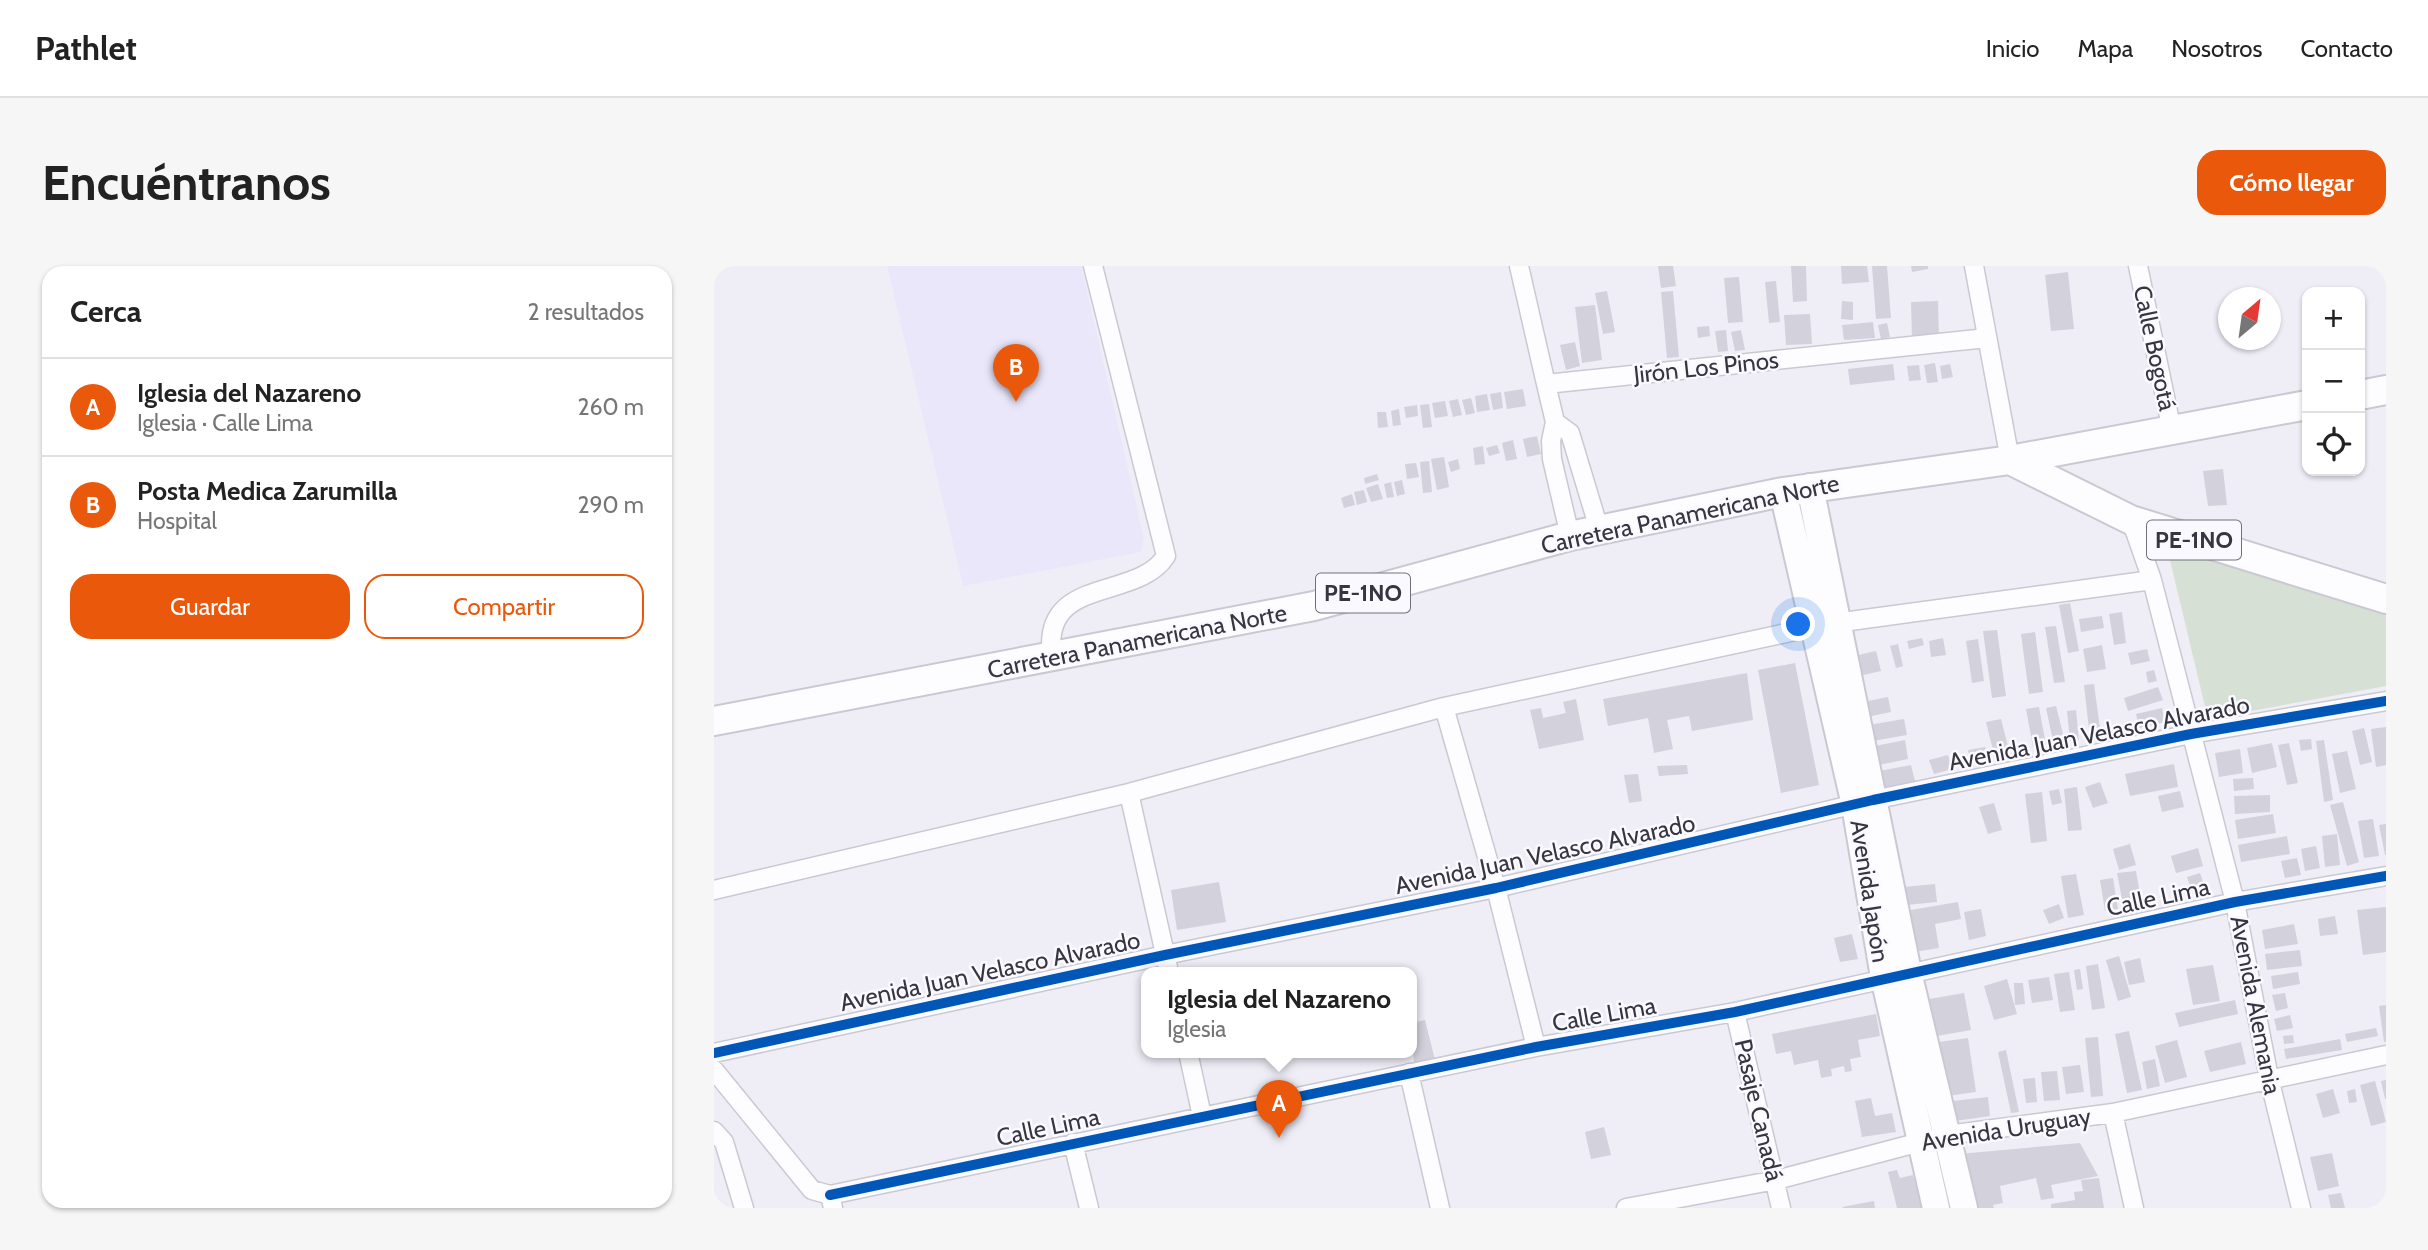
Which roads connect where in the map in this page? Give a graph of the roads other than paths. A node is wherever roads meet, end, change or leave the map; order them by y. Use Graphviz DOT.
graph roads {
  1 [pos="1093,266"];
  2 [pos="1519,266"];
  3 [pos="1974,266"];
  4 [pos="2138,266"];
  5 [pos="1987,338"];
  6 [pos="1546,384"];
  7 [pos="2386,390"];
  8 [pos="2365,394"];
  9 [pos="2302,406"];
  10 [pos="1555,422"];
  11 [pos="2172,431"];
  12 [pos="2010,460"];
  13 [pos="1797,490"];
  14 [pos="2131,520"];
  15 [pos="1599,529"];
  16 [pos="1570,536"];
  17 [pos="2152,580"];
  18 [pos="2386,599"];
  19 [pos="1826,625"];
  20 [pos="1052,658"];
  21 [pos="2386,701"];
  22 [pos="1444,707"];
  23 [pos="714,721"];
  24 [pos="2191,734"];
  25 [pos="1129,793"];
  26 [pos="1864,803"];
  27 [pos="2386,876"];
  28 [pos="1496,888"];
  29 [pos="714,890"];
  30 [pos="2235,902"];
  31 [pos="1167,963"];
  32 [pos="1147,967"];
  33 [pos="1141,968"];
  34 [pos="1896,974"];
  35 [pos="1735,1012"];
  36 [pos="1536,1047"];
  37 [pos="714,1053"];
  38 [pos="2386,1055"];
  39 [pos="1189,1058"];
  40 [pos="714,1070"];
  41 [pos="1409,1073"];
  42 [pos="2269,1078"];
  43 [pos="2113,1113"];
  44 [pos="1202,1115"];
  45 [pos="714,1131"];
  46 [pos="1947,1135"];
  47 [pos="1920,1141"];
  48 [pos="1073,1143"];
  49 [pos="1776,1180"];
  50 [pos="831,1202"];
  51 [pos="744,1208"];
  52 [pos="1089,1208"];
  53 [pos="1440,1208"];
  54 [pos="1626,1208"];
  55 [pos="1781,1208"];
  56 [pos="1936,1208"];
  57 [pos="1964,1208"];
  58 [pos="2134,1208"];
  59 [pos="2301,1208"];
  1 -- 20 [label="street"];
  2 -- 6 [label="street"];
  3 -- 5 [label="street"];
  4 -- 11 [label="street, Calle Bogotá"];
  5 -- 6 [label="street, Jirón Los Pinos"];
  5 -- 12 [label="street"];
  6 -- 10 [label="street"];
  7 -- 8 [label="main road"];
  9 -- 11 [label="main road, Carretera Panamericana Norte / PE-1NO"];
  10 -- 15 [label="street"];
  10 -- 16 [label="street"];
  11 -- 12 [label="main road, Carretera Panamericana Norte / PE-1NO"];
  12 -- 13 [label="main road, Carretera Panamericana Norte / PE-1NO"];
  12 -- 14 [label="main road, PE-1NO"];
  13 -- 15 [label="main road, Carretera Panamericana Norte / PE-1NO"];
  13 -- 19 [label="street"];
  14 -- 17 [label="street, Avenida Alemania"];
  14 -- 18 [label="main road, PE-1NO"];
  15 -- 16 [label="main road, Carretera Panamericana Norte / PE-1NO"];
  16 -- 20 [label="main road, Carretera Panamericana Norte / PE-1NO"];
  17 -- 19 [label="street"];
  17 -- 24 [label="street, Avenida Alemania"];
  19 -- 22 [label="street"];
  19 -- 26 [label="street"];
  20 -- 23 [label="main road, Carretera Panamericana Norte / PE-1NO"];
  21 -- 24 [label="street, Avenida Juan Velasco Alvarado"];
  22 -- 25 [label="street"];
  22 -- 28 [label="street"];
  24 -- 26 [label="street, Avenida Juan Velasco Alvarado"];
  24 -- 30 [label="street, Avenida Alemania"];
  25 -- 29 [label="street"];
  25 -- 31 [label="street"];
  26 -- 28 [label="street, Avenida Juan Velasco Alvarado"];
  26 -- 34 [label="street"];
  27 -- 30 [label="street, Calle Lima"];
  28 -- 31 [label="street, Avenida Juan Velasco Alvarado"];
  28 -- 36 [label="street"];
  30 -- 34 [label="street, Calle Lima"];
  30 -- 42 [label="street, Avenida Alemania"];
  31 -- 32 [label="street, Avenida Juan Velasco Alvarado"];
  33 -- 37 [label="street, Avenida Juan Velasco Alvarado"];
  34 -- 35 [label="street, Calle Lima"];
  34 -- 46 [label="street, Avenida Japón"];
  34 -- 47 [label="street, Avenida Japón"];
  35 -- 36 [label="street, Calle Lima"];
  35 -- 49 [label="street, Pasaje Canadá"];
  36 -- 41 [label="street, Calle Lima"];
  38 -- 42 [label="street, Avenida Uruguay"];
  39 -- 44 [label="street"];
  40 -- 50 [label="street"];
  41 -- 44 [label="street, Calle Lima"];
  41 -- 53 [label="street"];
  42 -- 43 [label="street, Avenida Uruguay"];
  42 -- 59 [label="street, Avenida Alemania"];
  43 -- 46 [label="street, Avenida Uruguay"];
  43 -- 58 [label="street"];
  44 -- 48 [label="street, Calle Lima"];
  45 -- 51 [label="street"];
  46 -- 47 [label="street, Avenida Uruguay"];
  46 -- 57 [label="street, Avenida Japón"];
  47 -- 49 [label="street, Avenida Uruguay"];
  47 -- 56 [label="street, Avenida Japón"];
  48 -- 50 [label="street, Calle Lima"];
  48 -- 52 [label="street"];
  49 -- 54 [label="street, Avenida Uruguay"];
  49 -- 55 [label="street, Pasaje Canadá"];
}
